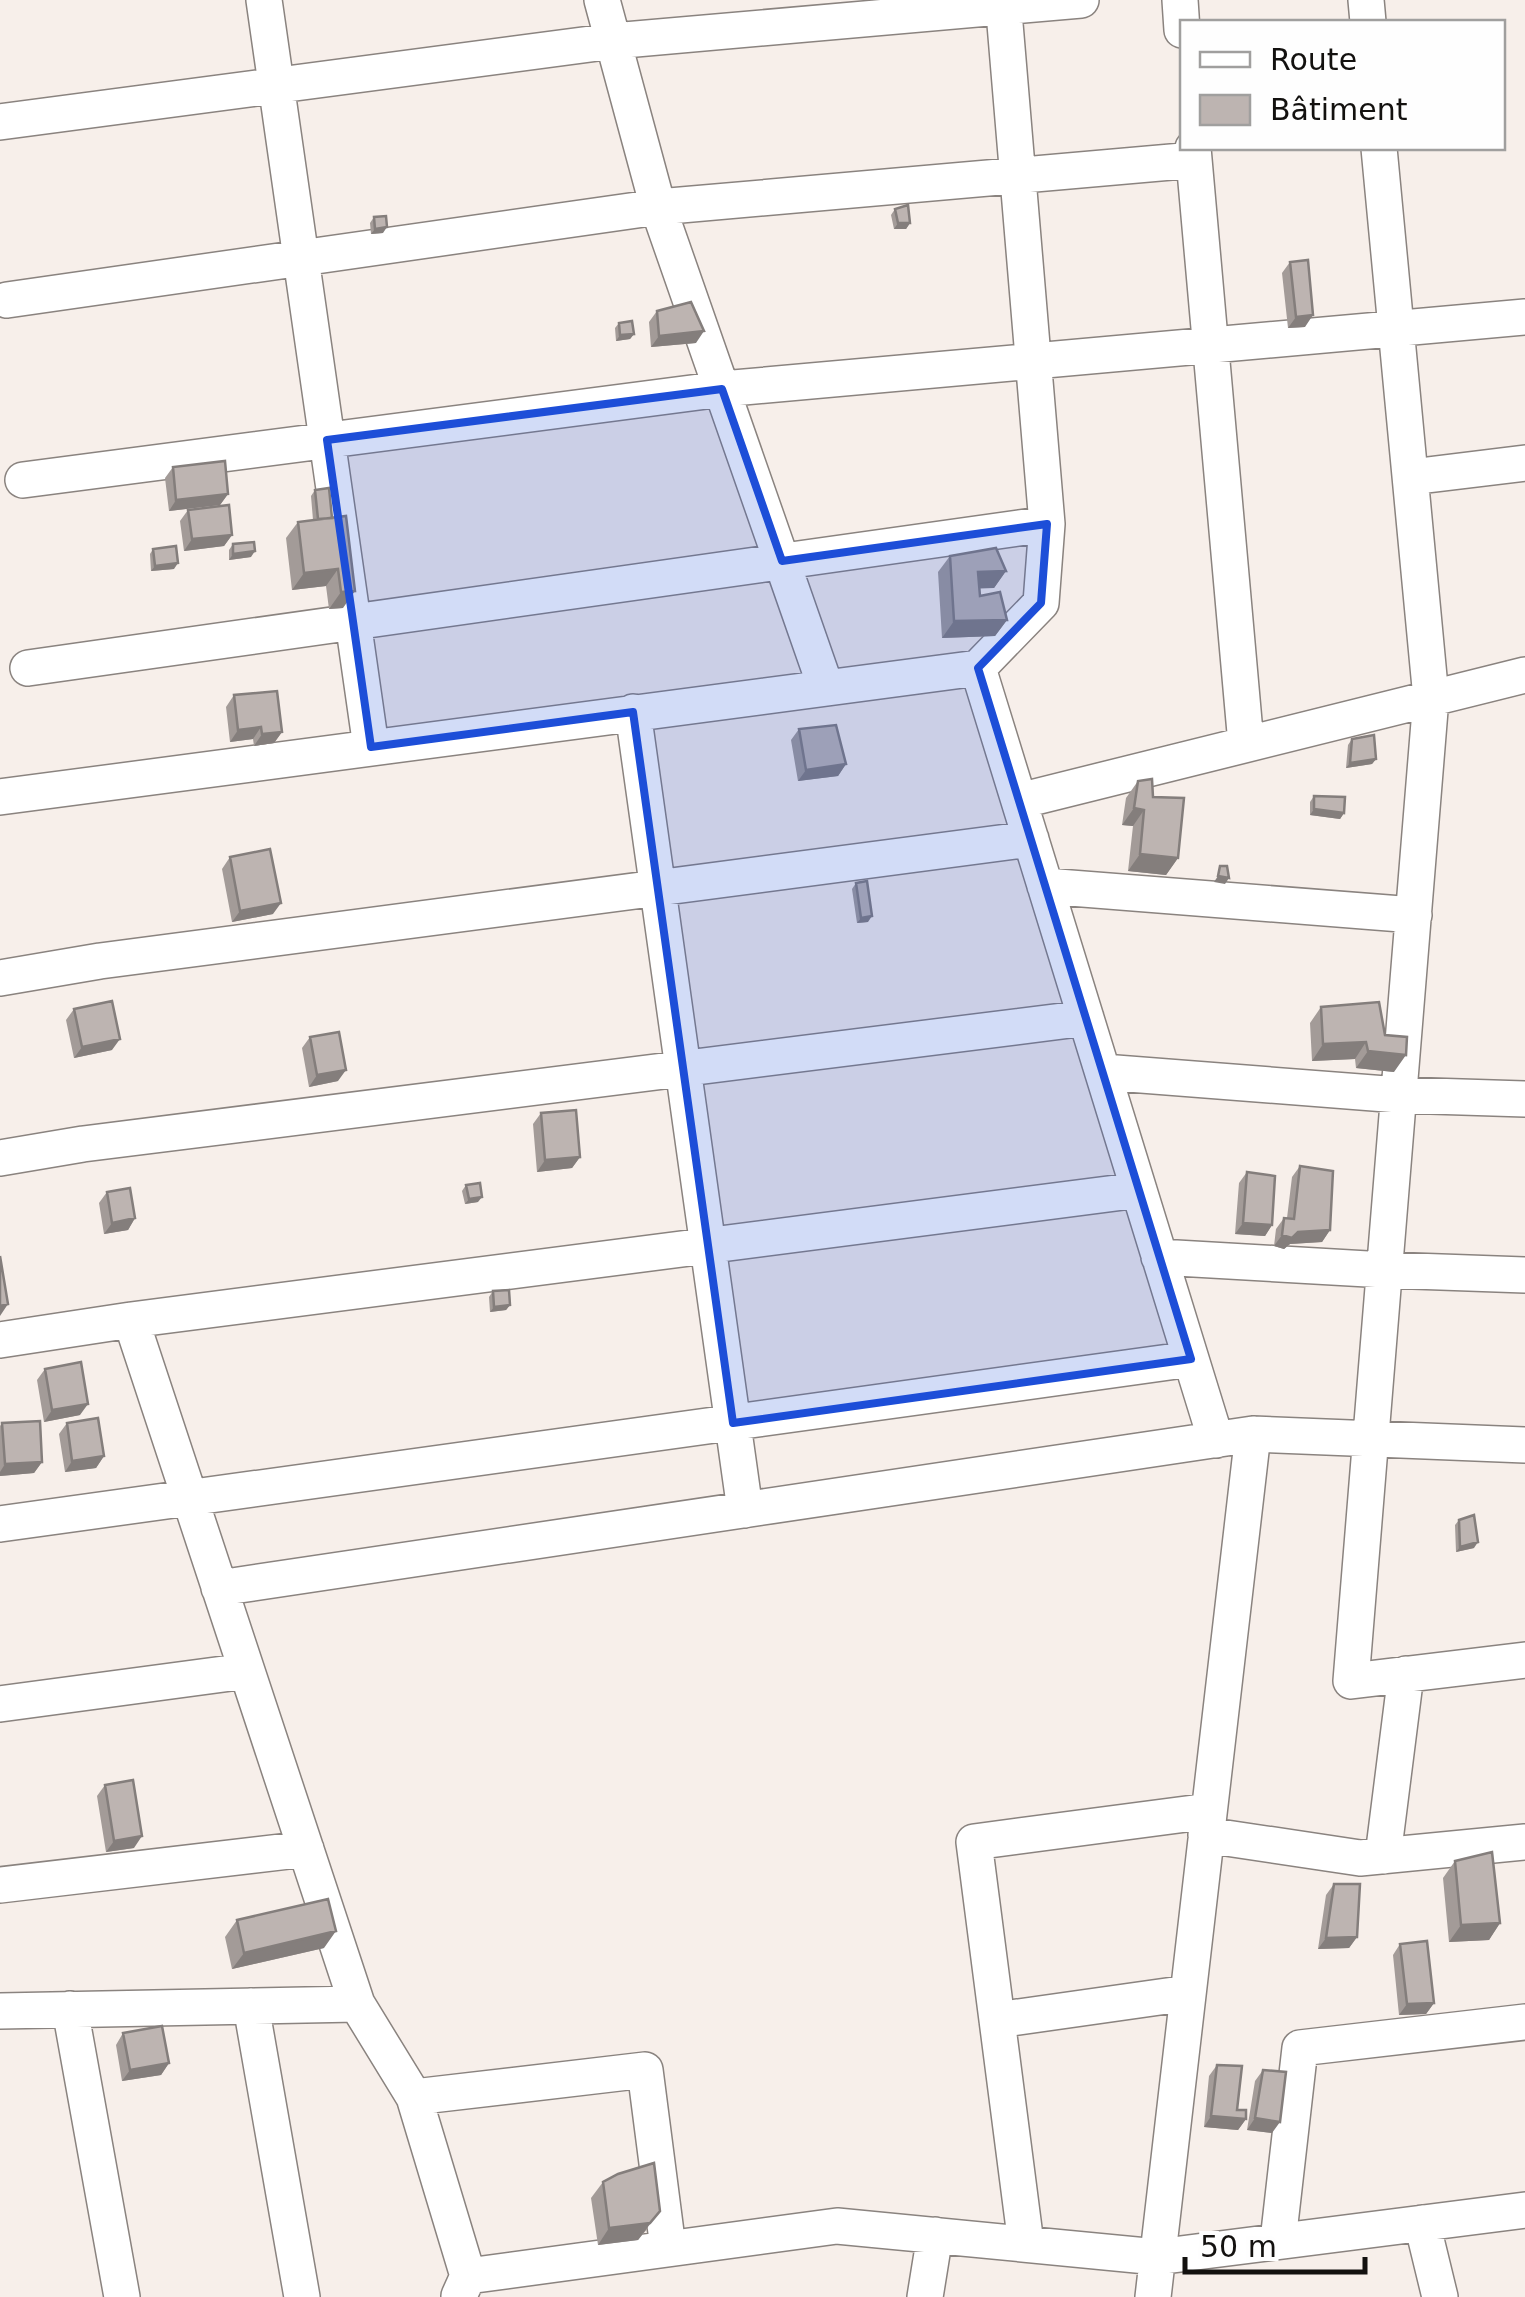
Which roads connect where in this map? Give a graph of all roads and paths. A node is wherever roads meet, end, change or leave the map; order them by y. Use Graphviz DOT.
graph roads {
  1 [pos="264,0"];
  2 [pos="602,0"];
  3 [pos="1080,0"];
  4 [pos="1004,3"];
  5 [pos="612,40"];
  6 [pos="276,86"];
  7 [pos="0,122"];
  8 [pos="1380,150"];
  9 [pos="1194,154"];
  10 [pos="1018,176"];
  11 [pos="658,207"];
  12 [pos="301,258"];
  13 [pos="7,300"];
  14 [pos="1525,317"];
  15 [pos="1396,328"];
  16 [pos="1211,345"];
  17 [pos="1033,361"];
  18 [pos="722,389"];
  19 [pos="328,440"];
  20 [pos="1525,462"];
  21 [pos="1410,477"];
  22 [pos="23,480"];
  23 [pos="1046,524"];
  24 [pos="782,562"];
  25 [pos="354,622"];
  26 [pos="28,668"];
  27 [pos="978,668"];
  28 [pos="1525,675"];
  29 [pos="826,688"];
  30 [pos="1432,698"];
  31 [pos="634,712"];
  32 [pos="1246,744"];
  33 [pos="372,747"];
  34 [pos="0,797"];
  35 [pos="1019,801"];
  36 [pos="1031,839"];
  37 [pos="1045,886"];
  38 [pos="658,888"];
  39 [pos="1414,915"];
  40 [pos="0,978"];
  41 [pos="1086,1018"];
  42 [pos="684,1068"];
  43 [pos="1102,1072"];
  44 [pos="1399,1096"];
  45 [pos="1525,1099"];
  46 [pos="0,1158"];
  47 [pos="1139,1190"];
  48 [pos="708,1246"];
  49 [pos="1159,1256"];
  50 [pos="1385,1270"];
  51 [pos="1525,1275"];
  52 [pos="130,1320"];
  53 [pos="0,1340"];
  54 [pos="1191,1359"];
  55 [pos="733,1423"];
  56 [pos="1253,1434"];
  57 [pos="1371,1439"];
  58 [pos="1216,1440"];
  59 [pos="1525,1445"];
  60 [pos="190,1499"];
  61 [pos="746,1510"];
  62 [pos="0,1524"];
  63 [pos="219,1588"];
  64 [pos="1525,1660"];
  65 [pos="246,1671"];
  66 [pos="1406,1674"];
  67 [pos="0,1704"];
  68 [pos="1208,1823"];
  69 [pos="1525,1842"];
  70 [pos="306,1850"];
  71 [pos="1383,1856"];
  72 [pos="0,1886"];
  73 [pos="1188,1993"];
  74 [pos="357,2004"];
  75 [pos="252,2006"];
  76 [pos="70,2010"];
  77 [pos="0,2011"];
  78 [pos="997,2020"];
  79 [pos="1525,2022"];
  80 [pos="414,2097"];
  81 [pos="1525,2210"];
  82 [pos="1422,2223"];
  83 [pos="935,2235"];
  84 [pos="1278,2241"];
  85 [pos="1026,2244"];
  86 [pos="668,2248"];
  87 [pos="1158,2256"];
  88 [pos="463,2286"];
  89 [pos="122,2297"];
  90 [pos="302,2297"];
  91 [pos="925,2297"];
  92 [pos="1153,2297"];
  93 [pos="1440,2297"];
  1 -- 6 [label="street"];
  2 -- 5 [label="street"];
  3 -- 4 [label="street"];
  4 -- 5 [label="street"];
  4 -- 10 [label="street"];
  5 -- 6 [label="street"];
  5 -- 11 [label="street"];
  6 -- 7 [label="street"];
  6 -- 12 [label="street"];
  8 -- 15 [label="street"];
  9 -- 10 [label="street"];
  9 -- 16 [label="street"];
  10 -- 11 [label="street"];
  10 -- 17 [label="street"];
  11 -- 12 [label="street"];
  11 -- 18 [label="street"];
  12 -- 13 [label="street"];
  12 -- 19 [label="street"];
  14 -- 15 [label="street"];
  15 -- 16 [label="street"];
  15 -- 21 [label="street"];
  16 -- 17 [label="street"];
  16 -- 32 [label="street"];
  17 -- 18 [label="street"];
  17 -- 23 [label="street"];
  18 -- 19 [label="street"];
  18 -- 24 [label="street"];
  19 -- 22 [label="street"];
  19 -- 25 [label="street"];
  20 -- 21 [label="street"];
  21 -- 30 [label="street"];
  23 -- 24 [label="street"];
  23 -- 27 [label="street"];
  24 -- 25 [label="street"];
  24 -- 29 [label="street"];
  25 -- 26 [label="street"];
  25 -- 33 [label="street"];
  27 -- 29 [label="street"];
  27 -- 35 [label="street"];
  28 -- 30 [label="street"];
  29 -- 31 [label="street"];
  30 -- 32 [label="street"];
  30 -- 39 [label="street"];
  31 -- 33 [label="street"];
  31 -- 38 [label="street"];
  32 -- 35 [label="street"];
  33 -- 34 [label="street"];
  35 -- 36 [label="street"];
  36 -- 37 [label="street"];
  36 -- 38 [label="street"];
  37 -- 39 [label="street"];
  37 -- 41 [label="street"];
  38 -- 40 [label="street"];
  38 -- 42 [label="street"];
  39 -- 44 [label="street"];
  41 -- 42 [label="street"];
  41 -- 43 [label="street"];
  42 -- 46 [label="street"];
  42 -- 48 [label="street"];
  43 -- 44 [label="street"];
  43 -- 47 [label="street"];
  44 -- 45 [label="street"];
  44 -- 50 [label="street"];
  47 -- 48 [label="street"];
  47 -- 49 [label="street"];
  48 -- 52 [label="street"];
  48 -- 55 [label="street"];
  49 -- 50 [label="street"];
  49 -- 54 [label="street"];
  50 -- 51 [label="street"];
  50 -- 57 [label="street"];
  52 -- 53 [label="street"];
  52 -- 60 [label="street"];
  54 -- 55 [label="street"];
  54 -- 58 [label="street"];
  55 -- 60 [label="street"];
  55 -- 61 [label="street"];
  56 -- 57 [label="street"];
  56 -- 58 [label="street"];
  56 -- 68 [label="street"];
  57 -- 59 [label="street"];
  57 -- 66 [label="street"];
  58 -- 61 [label="street"];
  60 -- 62 [label="street"];
  60 -- 63 [label="street"];
  61 -- 63 [label="street"];
  63 -- 65 [label="street"];
  64 -- 66 [label="street"];
  65 -- 67 [label="street"];
  65 -- 70 [label="street"];
  66 -- 71 [label="street"];
  68 -- 71 [label="street"];
  68 -- 73 [label="street"];
  68 -- 78 [label="street"];
  69 -- 71 [label="street"];
  70 -- 72 [label="street"];
  70 -- 74 [label="street"];
  73 -- 78 [label="street"];
  73 -- 87 [label="street"];
  74 -- 75 [label="street"];
  74 -- 80 [label="street"];
  75 -- 76 [label="street"];
  75 -- 90 [label="street"];
  76 -- 77 [label="street"];
  76 -- 89 [label="street"];
  78 -- 85 [label="street"];
  79 -- 84 [label="street"];
  80 -- 86 [label="street"];
  80 -- 88 [label="street"];
  81 -- 82 [label="street"];
  82 -- 84 [label="street"];
  82 -- 93 [label="street"];
  83 -- 85 [label="street"];
  83 -- 86 [label="street"];
  83 -- 91 [label="street"];
  84 -- 87 [label="street"];
  85 -- 87 [label="street"];
  86 -- 88 [label="street"];
  87 -- 92 [label="street"];
}
